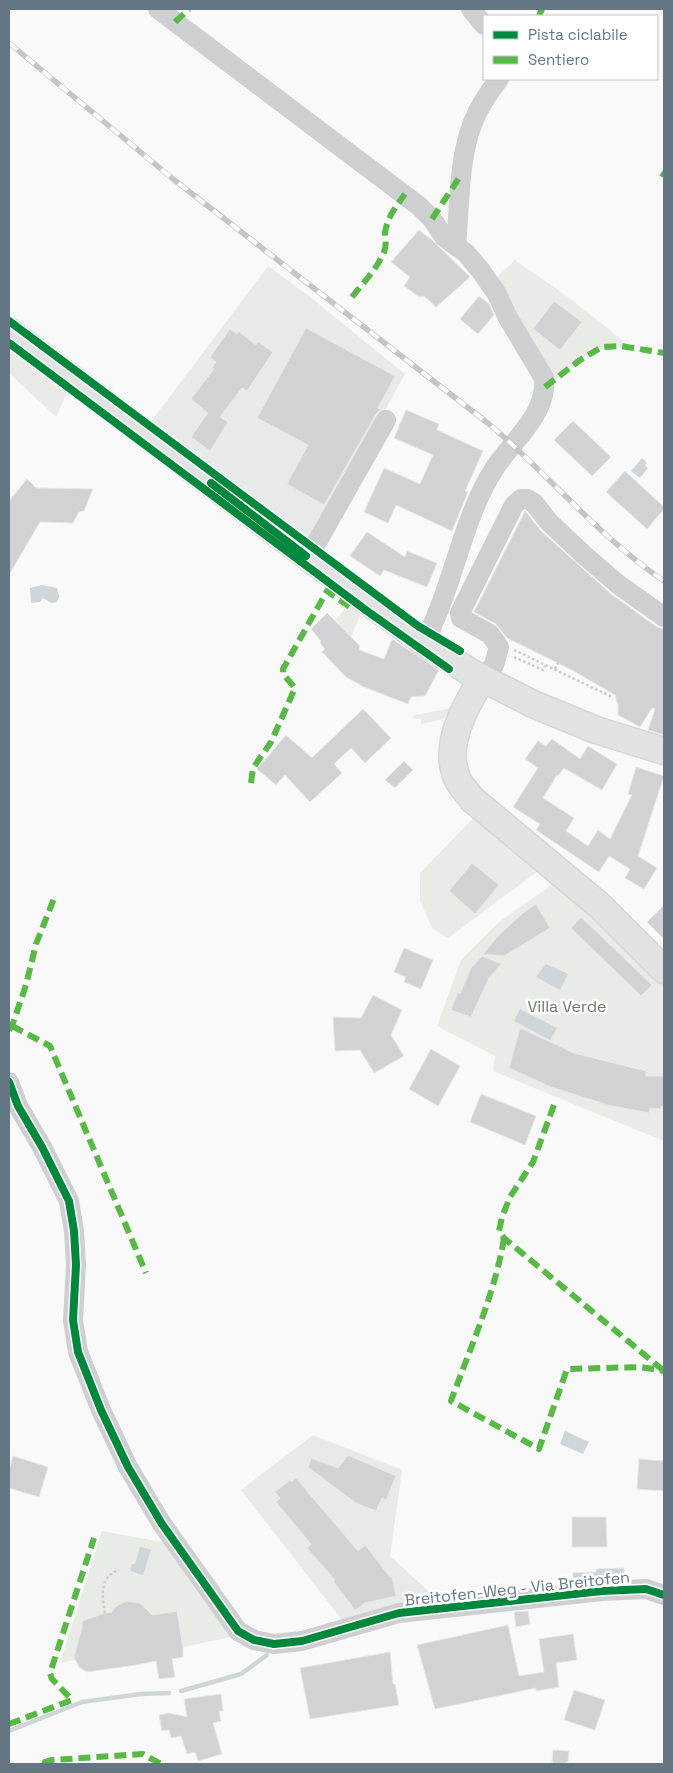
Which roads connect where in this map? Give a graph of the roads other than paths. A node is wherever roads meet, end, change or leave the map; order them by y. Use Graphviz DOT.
graph roads {
  1 [pos="158,9"];
  2 [pos="471,9"];
  3 [pos="483,24"];
  4 [pos="498,80"];
  5 [pos="456,246"];
  6 [pos="9,332"];
  7 [pos="386,420"];
  8 [pos="308,558"];
  9 [pos="664,617"];
  10 [pos="425,643"];
  11 [pos="482,679"];
  12 [pos="664,751"];
  13 [pos="664,970"];
  14 [pos="9,1082"];
  15 [pos="664,1594"];
  1 -- 5 [label="street"];
  2 -- 3 [label="street"];
  4 -- 5 [label="street"];
  5 -- 10 [label="street"];
  6 -- 8 [label="main road"];
  7 -- 8 [label="street"];
  8 -- 10 [label="main road"];
  9 -- 11 [label="street"];
  10 -- 11 [label="main road"];
  11 -- 12 [label="main road"];
  11 -- 13 [label="main road"];
  14 -- 15 [label="street, Breitofen-Weg - Via Breitofen"];
}
